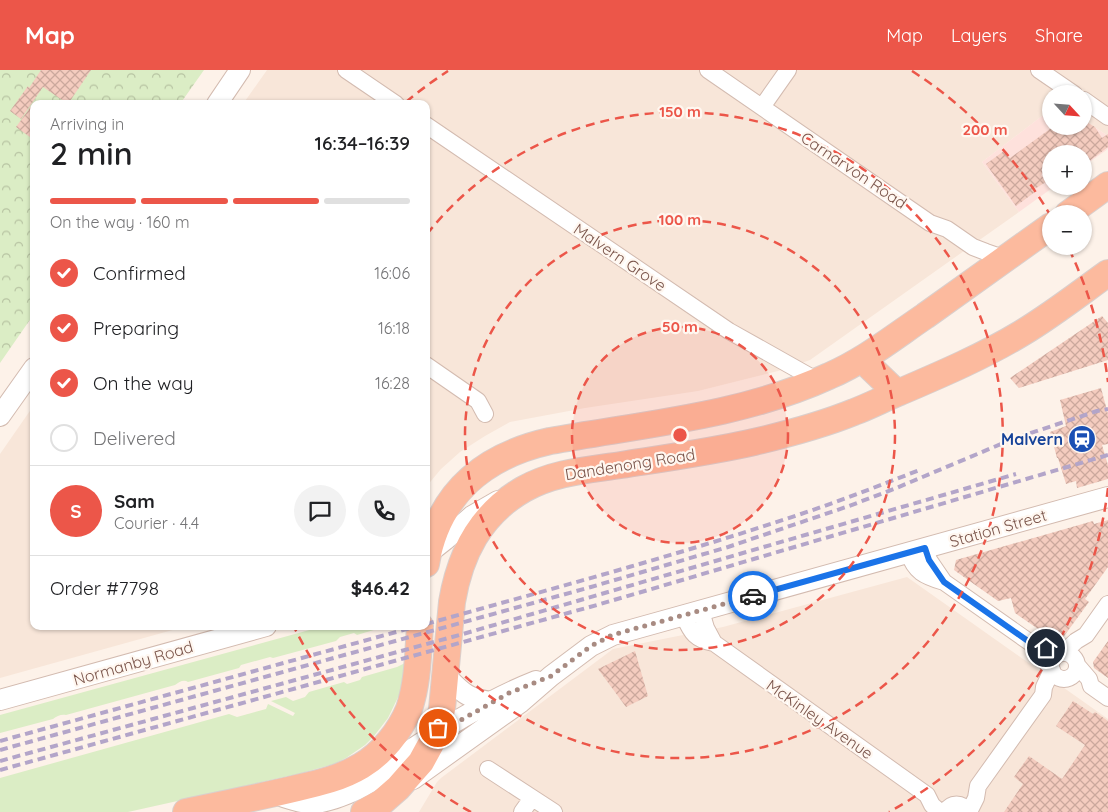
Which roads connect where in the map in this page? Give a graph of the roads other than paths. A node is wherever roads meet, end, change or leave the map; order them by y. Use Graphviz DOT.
graph roads {
  1 [pos="240,70"];
  2 [pos="346,70"];
  3 [pos="708,70"];
  4 [pos="788,70"];
  5 [pos="1039,70"];
  6 [pos="1061,85"];
  7 [pos="220,100"];
  8 [pos="390,100"];
  9 [pos="1092,105"];
  10 [pos="762,108"];
  11 [pos="1108,116"];
  12 [pos="430,128"];
  13 [pos="1108,185"];
  14 [pos="1089,205"];
  15 [pos="1042,232"];
  16 [pos="1006,258"];
  17 [pos="1108,273"];
  18 [pos="864,358"];
  19 [pos="430,369"];
  20 [pos="30,374"];
  21 [pos="818,381"];
  22 [pos="897,394"];
  23 [pos="485,414"];
  24 [pos="0,416"];
  25 [pos="460,490"];
  26 [pos="523,490"];
  27 [pos="1108,497"];
  28 [pos="430,520"];
  29 [pos="430,548"];
  30 [pos="917,550"];
  31 [pos="430,555"];
  32 [pos="1108,604"];
  33 [pos="693,613"];
  34 [pos="252,630"];
  35 [pos="420,630"];
  36 [pos="1064,666"];
  37 [pos="445,675"];
  38 [pos="551,676"];
  39 [pos="1108,698"];
  40 [pos="0,700"];
  41 [pos="492,702"];
  42 [pos="436,734"];
  43 [pos="488,769"];
  44 [pos="275,794"];
  45 [pos="390,795"];
  46 [pos="927,795"];
  47 [pos="532,798"];
  48 [pos="959,809"];
  49 [pos="186,812"];
  50 [pos="364,812"];
  51 [pos="522,812"];
  52 [pos="554,812"];
  53 [pos="940,812"];
  1 -- 7 [label="street"];
  2 -- 8 [label="street"];
  3 -- 10 [label="street, Carnarvon Road"];
  4 -- 10 [label="street"];
  5 -- 6 [label="street"];
  9 -- 11 [label="street"];
  10 -- 16 [label="street, Carnarvon Road"];
  12 -- 21 [label="street, Malvern Grove"];
  13 -- 14 [label="highway"];
  15 -- 16 [label="highway"];
  16 -- 18 [label="highway"];
  17 -- 22 [label="highway, Dandenong Road"];
  18 -- 21 [label="highway"];
  18 -- 22 [label="highway"];
  19 -- 23 [label="street"];
  20 -- 24 [label="street"];
  21 -- 25 [label="highway"];
  22 -- 26 [label="highway, Dandenong Road"];
  25 -- 28 [label="street"];
  25 -- 29 [label="highway"];
  26 -- 31 [label="street"];
  26 -- 37 [label="highway, Dandenong Road"];
  27 -- 30 [label="street, Station Street"];
  30 -- 33 [label="street, Station Street"];
  30 -- 36 [label="street"];
  32 -- 36 [label="street"];
  33 -- 38 [label="street, Station Street"];
  33 -- 46 [label="street, McKinley Avenue"];
  34 -- 40 [label="street, Normanby Road"];
  35 -- 44 [label="highway"];
  36 -- 39 [label="street"];
  36 -- 48 [label="street"];
  37 -- 41 [label="street"];
  37 -- 42 [label="highway, Dandenong Road"];
  38 -- 41 [label="street, Station Street"];
  38 -- 45 [label="street, Station Street"];
  41 -- 42 [label="street, Station Street"];
  42 -- 44 [label="street, Station Street"];
  42 -- 45 [label="highway, Dandenong Road"];
  43 -- 47 [label="street"];
  44 -- 49 [label="highway"];
  45 -- 50 [label="highway, Dandenong Road"];
  46 -- 48 [label="street, McKinley Avenue"];
  46 -- 53 [label="street, McKinley Avenue"];
  47 -- 51 [label="street"];
  47 -- 52 [label="street"];
}
